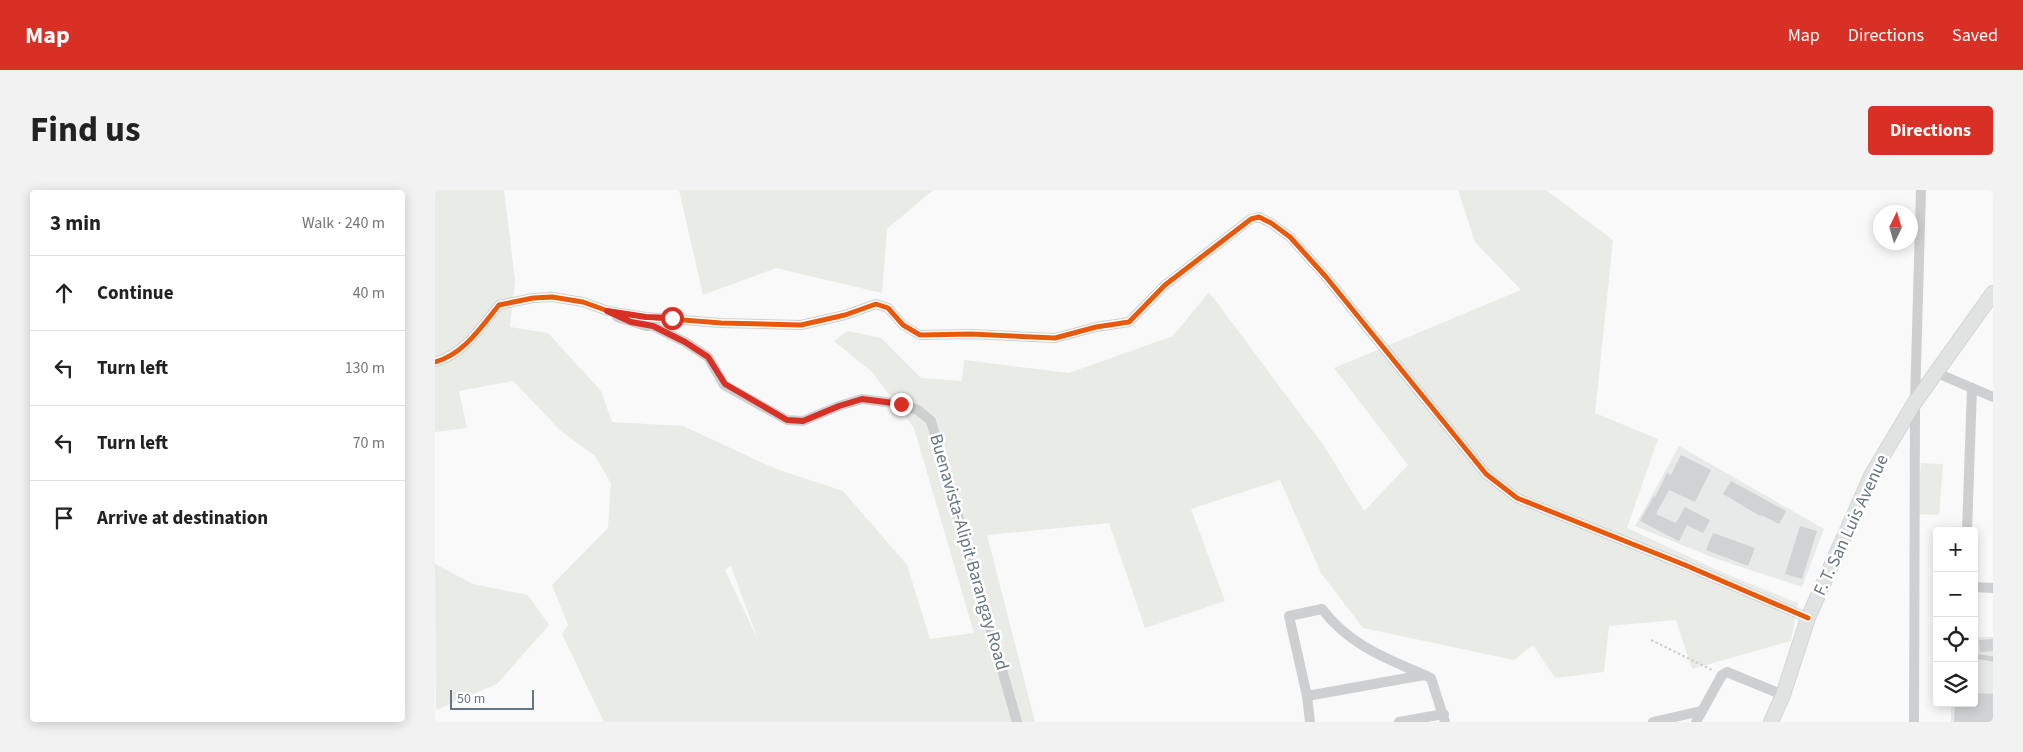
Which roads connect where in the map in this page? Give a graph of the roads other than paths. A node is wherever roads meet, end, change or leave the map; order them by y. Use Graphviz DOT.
graph roads {
  1 [pos="1921,190"];
  2 [pos="1993,293"];
  3 [pos="607,311"];
  4 [pos="435,362"];
  5 [pos="1937,373"];
  6 [pos="1972,388"];
  7 [pos="1993,398"];
  8 [pos="1915,402"];
  9 [pos="1967,527"];
  10 [pos="1978,587"];
  11 [pos="1993,588"];
  12 [pos="1808,618"];
  13 [pos="1978,657"];
  14 [pos="1993,659"];
  15 [pos="1424,675"];
  16 [pos="1783,695"];
  17 [pos="1307,696"];
  18 [pos="1701,711"];
  19 [pos="1444,718"];
  20 [pos="1017,722"];
  21 [pos="1311,722"];
  22 [pos="1403,722"];
  23 [pos="1653,722"];
  24 [pos="1696,722"];
  25 [pos="1771,722"];
  26 [pos="1914,722"];
  1 -- 8 [label="street"];
  2 -- 5 [label="main road, F. T. San Luis Avenue"];
  3 -- 4 [label="street"];
  3 -- 12 [label="street"];
  3 -- 20 [label="street, Buenavista-Alipit Barangay Road"];
  5 -- 6 [label="street"];
  5 -- 8 [label="main road, F. T. San Luis Avenue"];
  6 -- 7 [label="street"];
  6 -- 9 [label="street"];
  8 -- 12 [label="main road, F. T. San Luis Avenue"];
  8 -- 26 [label="street"];
  10 -- 11 [label="street"];
  12 -- 16 [label="main road, F. T. San Luis Avenue"];
  13 -- 14 [label="lane"];
  15 -- 17 [label="street"];
  15 -- 17 [label="street"];
  15 -- 19 [label="street"];
  16 -- 18 [label="street"];
  16 -- 25 [label="main road, F. T. San Luis Avenue"];
  17 -- 21 [label="street"];
  18 -- 23 [label="street"];
  18 -- 24 [label="street"];
  19 -- 22 [label="street"];
}
